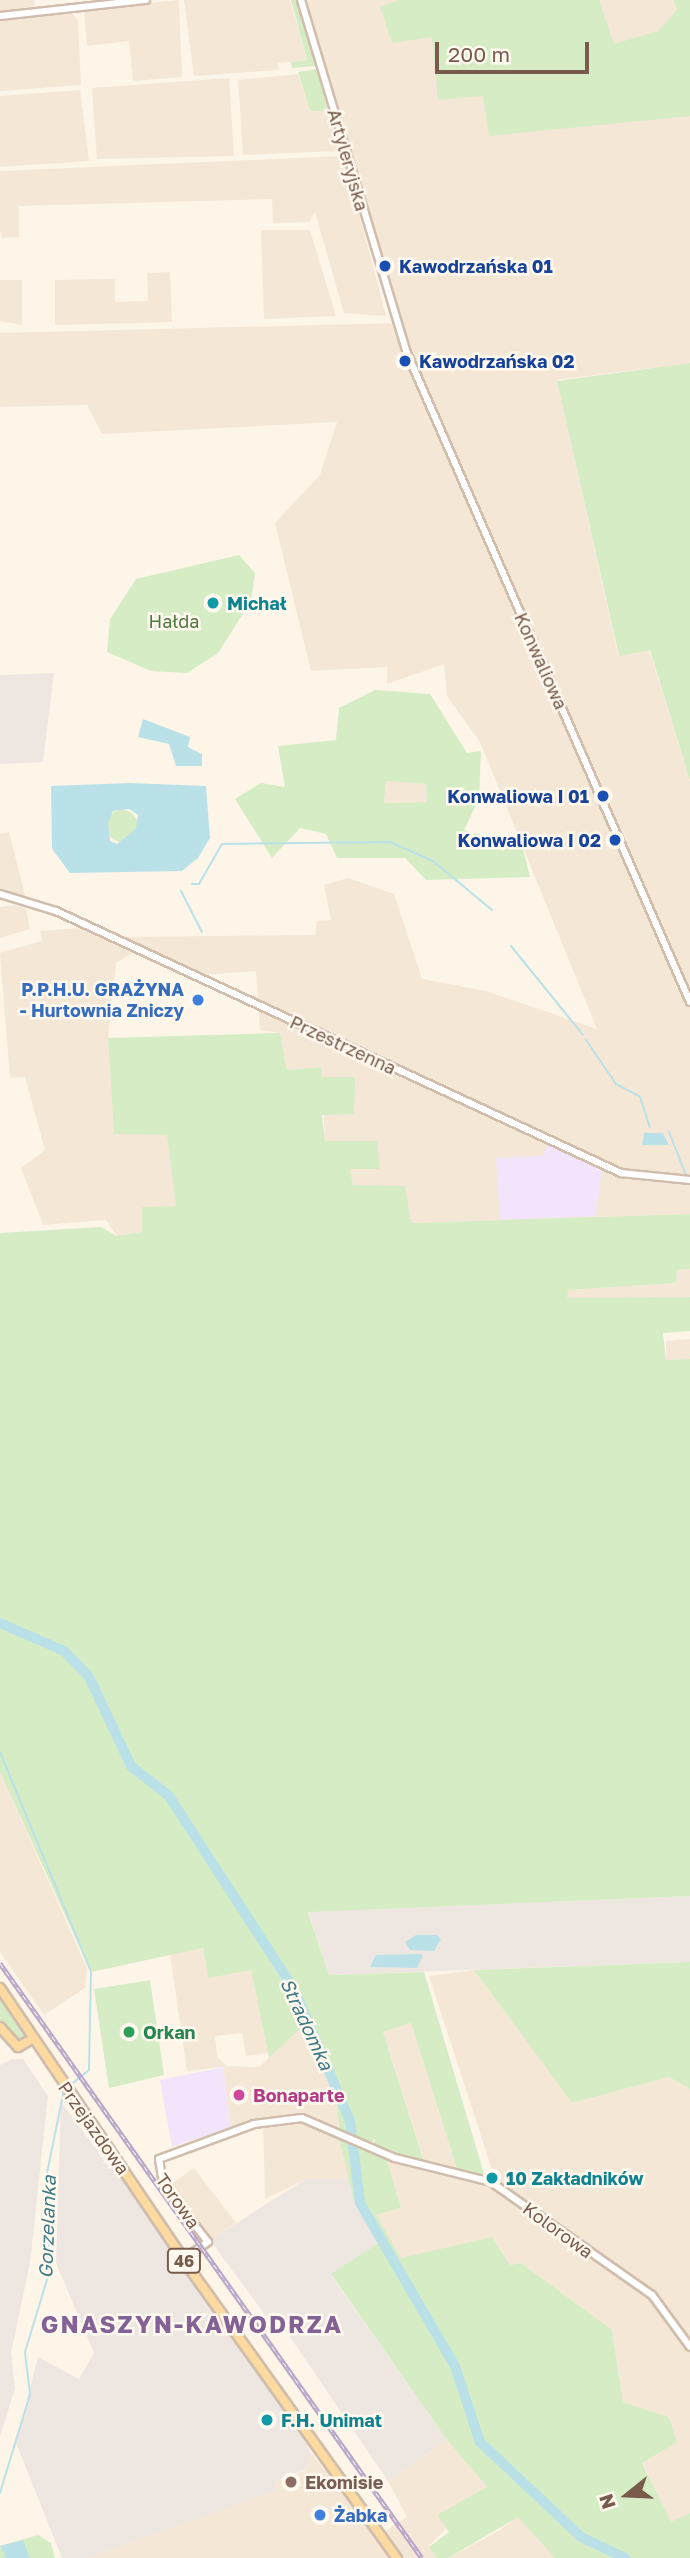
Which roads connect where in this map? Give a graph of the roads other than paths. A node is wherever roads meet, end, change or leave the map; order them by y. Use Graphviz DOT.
graph roads {
  1 [pos="146,0"];
  2 [pos="302,0"];
  3 [pos="0,16"];
  4 [pos="395,319"];
  5 [pos="0,894"];
  6 [pos="690,1002"];
  7 [pos="690,1180"];
  8 [pos="0,1988"];
  9 [pos="0,2027"];
  10 [pos="29,2043"];
  11 [pos="159,2159"];
  12 [pos="130,2180"];
  13 [pos="187,2257"];
  14 [pos="242,2339"];
  15 [pos="690,2347"];
  16 [pos="397,2558"];
  1 -- 3 [label="street"];
  2 -- 4 [label="street, Artyleryjska"];
  4 -- 6 [label="street, Konwaliowa"];
  5 -- 7 [label="street, Przestrzenna"];
  8 -- 10 [label="main road, 46"];
  9 -- 10 [label="main road, 46"];
  10 -- 12 [label="main road, Przejazdowa / 46"];
  11 -- 13 [label="street, Torowa"];
  11 -- 15 [label="street, Kolorowa"];
  12 -- 13 [label="main road, Przejazdowa / 46"];
  12 -- 14 [label="main road, Przejazdowa / 46"];
  13 -- 14 [label="main road, Przejazdowa / 46"];
  14 -- 16 [label="main road, Przejazdowa / 46"];
}
